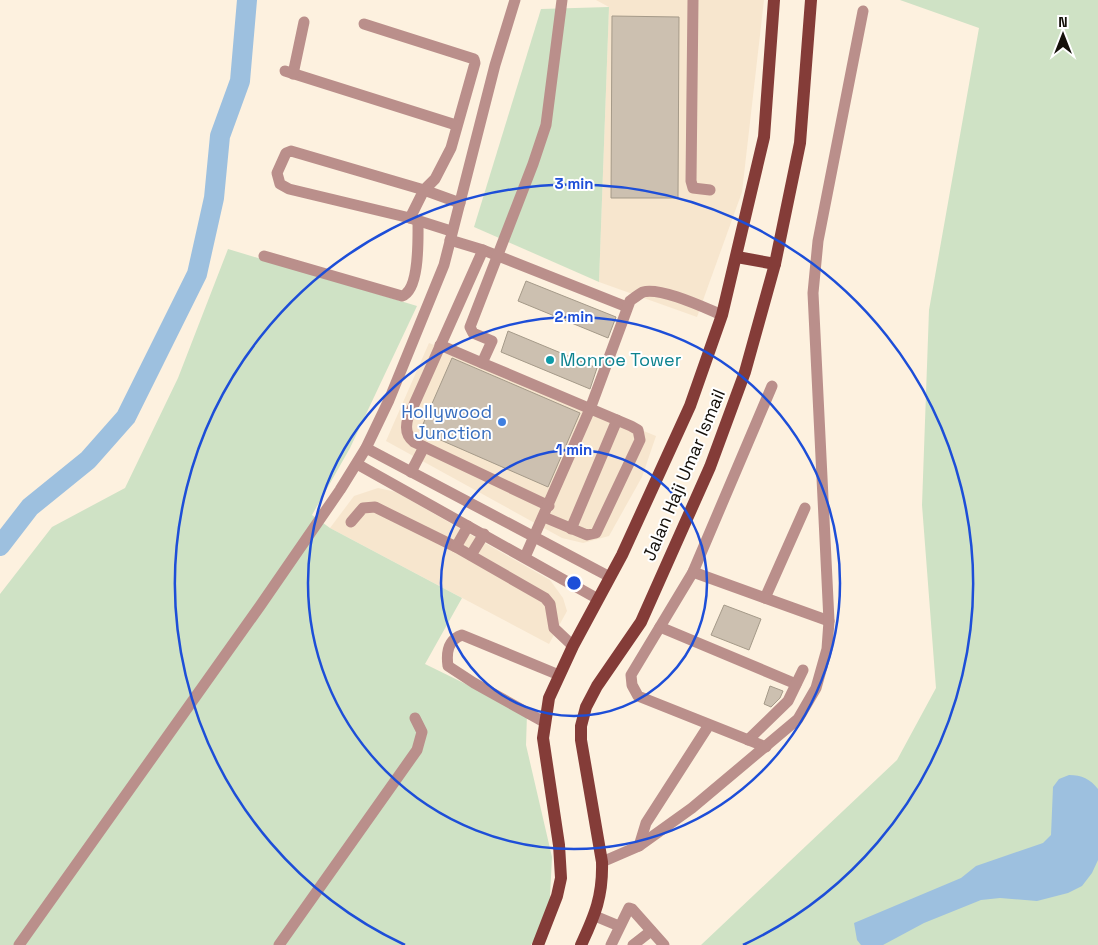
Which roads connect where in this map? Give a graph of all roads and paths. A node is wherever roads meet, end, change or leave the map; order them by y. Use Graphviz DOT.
graph roads {
  1 [pos="515,0"];
  2 [pos="562,0"];
  3 [pos="693,0"];
  4 [pos="774,0"];
  5 [pos="811,0"];
  6 [pos="863,10"];
  7 [pos="304,22"];
  8 [pos="364,24"];
  9 [pos="456,125"];
  10 [pos="424,190"];
  11 [pos="710,190"];
  12 [pos="460,203"];
  13 [pos="414,220"];
  14 [pos="451,236"];
  15 [pos="483,250"];
  16 [pos="264,256"];
  17 [pos="498,256"];
  18 [pos="737,257"];
  19 [pos="775,264"];
  20 [pos="627,307"];
  21 [pos="722,315"];
  22 [pos="440,346"];
  23 [pos="482,363"];
  24 [pos="772,386"];
  25 [pos="590,410"];
  26 [pos="617,420"];
  27 [pos="424,447"];
  28 [pos="366,448"];
  29 [pos="357,464"];
  30 [pos="411,472"];
  31 [pos="549,506"];
  32 [pos="806,508"];
  33 [pos="544,517"];
  34 [pos="352,522"];
  35 [pos="468,526"];
  36 [pos="571,529"];
  37 [pos="484,534"];
  38 [pos="535,537"];
  39 [pos="456,547"];
  40 [pos="471,555"];
  41 [pos="526,557"];
  42 [pos="693,572"];
  43 [pos="610,577"];
  44 [pos="765,598"];
  45 [pos="598,599"];
  46 [pos="829,621"];
  47 [pos="660,627"];
  48 [pos="573,646"];
  49 [pos="803,670"];
  50 [pos="559,674"];
  51 [pos="796,684"];
  52 [pos="415,718"];
  53 [pos="544,722"];
  54 [pos="709,725"];
  55 [pos="748,740"];
  56 [pos="766,747"];
  57 [pos="639,846"];
  58 [pos="602,862"];
  59 [pos="595,916"];
  60 [pos="618,926"];
  61 [pos="651,931"];
  62 [pos="19,945"];
  63 [pos="279,945"];
  64 [pos="538,945"];
  65 [pos="581,945"];
  66 [pos="611,945"];
  67 [pos="633,945"];
  68 [pos="664,945"];
  1 -- 12 [label="street"];
  2 -- 17 [label="street"];
  3 -- 11 [label="street"];
  4 -- 18 [label="main road, Jalan Haji Umar Ismail"];
  5 -- 19 [label="main road, Jalan Haji Umar Ismail"];
  6 -- 46 [label="street"];
  7 -- 9 [label="street"];
  8 -- 9 [label="street"];
  9 -- 10 [label="street"];
  10 -- 12 [label="street"];
  10 -- 13 [label="street"];
  10 -- 13 [label="street"];
  12 -- 14 [label="street"];
  13 -- 14 [label="street"];
  13 -- 16 [label="street"];
  14 -- 15 [label="street"];
  14 -- 28 [label="street"];
  15 -- 17 [label="street"];
  15 -- 22 [label="street"];
  17 -- 20 [label="street"];
  17 -- 23 [label="street"];
  18 -- 19 [label="main road"];
  18 -- 21 [label="main road, Jalan Haji Umar Ismail"];
  19 -- 58 [label="main road, Jalan Haji Umar Ismail"];
  20 -- 21 [label="street"];
  20 -- 25 [label="street"];
  21 -- 43 [label="main road, Jalan Haji Umar Ismail"];
  22 -- 23 [label="street"];
  22 -- 27 [label="street"];
  23 -- 25 [label="street"];
  24 -- 42 [label="street"];
  25 -- 26 [label="street"];
  25 -- 31 [label="street"];
  26 -- 36 [label="street"];
  26 -- 36 [label="street"];
  27 -- 30 [label="street"];
  27 -- 31 [label="street"];
  28 -- 29 [label="street"];
  28 -- 30 [label="street"];
  29 -- 35 [label="street"];
  29 -- 62 [label="street"];
  30 -- 38 [label="street"];
  31 -- 33 [label="street"];
  32 -- 44 [label="street"];
  33 -- 36 [label="street"];
  33 -- 38 [label="street"];
  34 -- 39 [label="street"];
  35 -- 37 [label="street"];
  35 -- 39 [label="street"];
  37 -- 40 [label="street"];
  37 -- 41 [label="street"];
  38 -- 41 [label="street"];
  38 -- 43 [label="street"];
  39 -- 40 [label="street"];
  40 -- 48 [label="street"];
  41 -- 45 [label="street"];
  42 -- 44 [label="street"];
  42 -- 47 [label="street"];
  43 -- 45 [label="main road, Jalan Haji Umar Ismail"];
  44 -- 46 [label="street"];
  45 -- 48 [label="main road, Jalan Haji Umar Ismail"];
  46 -- 56 [label="street"];
  47 -- 51 [label="street"];
  47 -- 54 [label="street"];
  48 -- 50 [label="main road, Jalan Haji Umar Ismail"];
  49 -- 51 [label="street"];
  50 -- 53 [label="main road, Jalan Haji Umar Ismail"];
  50 -- 53 [label="street"];
  51 -- 55 [label="street"];
  52 -- 63 [label="street"];
  53 -- 64 [label="main road, Jalan Haji Umar Ismail"];
  54 -- 55 [label="street"];
  54 -- 57 [label="street"];
  55 -- 56 [label="street"];
  56 -- 57 [label="street"];
  57 -- 58 [label="street"];
  58 -- 59 [label="main road, Jalan Haji Umar Ismail"];
  59 -- 60 [label="street"];
  59 -- 65 [label="main road, Jalan Haji Umar Ismail"];
  60 -- 61 [label="street"];
  60 -- 66 [label="street"];
  61 -- 67 [label="street"];
  61 -- 68 [label="street"];
}
